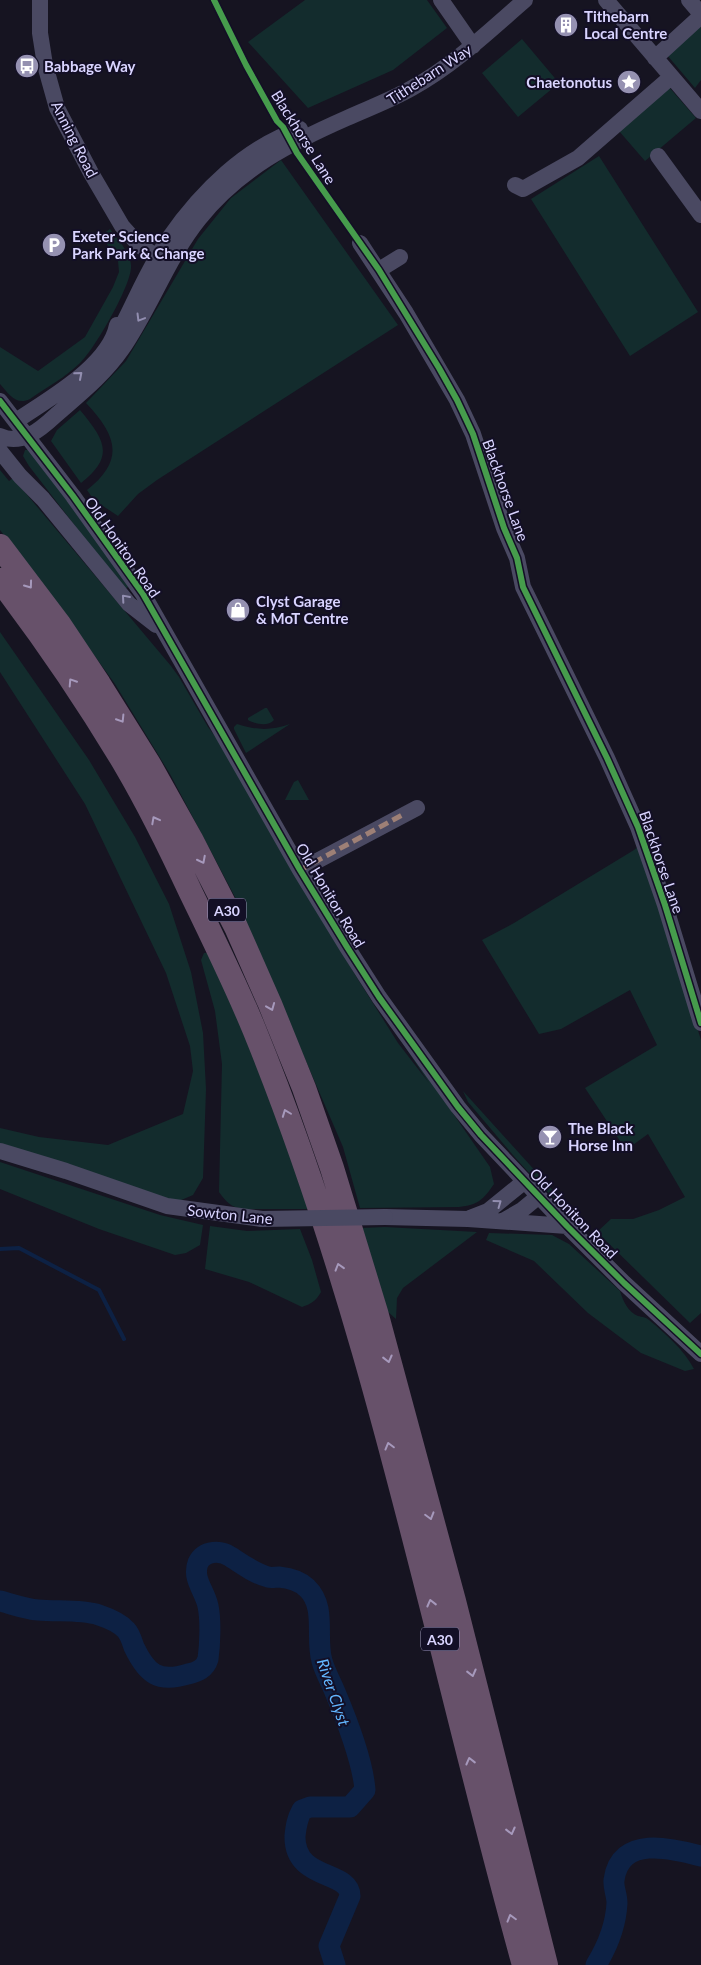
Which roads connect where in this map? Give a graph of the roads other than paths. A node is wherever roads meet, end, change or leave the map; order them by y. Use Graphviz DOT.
graph roads {
  1 [pos="40,0"];
  2 [pos="442,0"];
  3 [pos="525,0"];
  4 [pos="606,0"];
  5 [pos="689,0"];
  6 [pos="701,15"];
  7 [pos="473,46"];
  8 [pos="655,58"];
  9 [pos="671,77"];
  10 [pos="701,111"];
  11 [pos="348,117"];
  12 [pos="658,156"];
  13 [pos="515,186"];
  14 [pos="701,216"];
  15 [pos="186,236"];
  16 [pos="360,243"];
  17 [pos="139,245"];
  18 [pos="157,257"];
  19 [pos="400,257"];
  20 [pos="379,270"];
  21 [pos="162,275"];
  22 [pos="115,333"];
  23 [pos="0,401"];
  24 [pos="16,421"];
  25 [pos="14,437"];
  26 [pos="0,451"];
  27 [pos="44,499"];
  28 [pos="0,546"];
  29 [pos="0,580"];
  30 [pos="162,630"];
  31 [pos="417,808"];
  32 [pos="300,870"];
  33 [pos="701,1023"];
  34 [pos="0,1151"];
  35 [pos="525,1181"];
  36 [pos="538,1196"];
  37 [pos="468,1219"];
  38 [pos="502,1221"];
  39 [pos="567,1226"];
  40 [pos="701,1354"];
  41 [pos="538,1963"];
  1 -- 17 [label="street, Anning Road"];
  2 -- 7 [label="street"];
  3 -- 7 [label="street, Tithebarn Way"];
  4 -- 8 [label="street"];
  5 -- 6 [label="street"];
  6 -- 8 [label="street"];
  7 -- 11 [label="street, Tithebarn Way"];
  8 -- 9 [label="street"];
  9 -- 10 [label="street"];
  9 -- 13 [label="street"];
  11 -- 15 [label="street, Tithebarn Way"];
  11 -- 18 [label="street, Tithebarn Way"];
  12 -- 14 [label="street"];
  15 -- 18 [label="street, Tithebarn Way"];
  15 -- 21 [label="street, Tithebarn Way"];
  16 -- 20 [label="street, Blackhorse Lane"];
  17 -- 18 [label="street, Anning Road"];
  17 -- 22 [label="street, Tithebarn Way"];
  18 -- 21 [label="street"];
  18 -- 22 [label="street, Tithebarn Way"];
  19 -- 20 [label="street"];
  20 -- 33 [label="street, Blackhorse Lane"];
  21 -- 25 [label="street, Tithebarn Way, one-way"];
  24 -- 22 [label="street, Tithebarn Way, one-way"];
  23 -- 24 [label="street"];
  24 -- 25 [label="street, Old Honiton Road"];
  25 -- 27 [label="street, Old Honiton Road"];
  25 -- 30 [label="street, Old Honiton Road"];
  26 -- 27 [label="street, Old Honiton Road"];
  30 -- 27 [label="street, Old Honiton Road, one-way"];
  28 -- 41 [label="highway, A30, one-way"];
  41 -- 29 [label="highway, A30, one-way"];
  30 -- 32 [label="street, Old Honiton Road"];
  31 -- 32 [label="street"];
  32 -- 35 [label="street, Old Honiton Road"];
  34 -- 37 [label="street, Sowton Lane, bridge"];
  35 -- 36 [label="street, Old Honiton Road"];
  37 -- 35 [label="street, Sowton Lane, one-way"];
  36 -- 38 [label="street"];
  36 -- 39 [label="street, Old Honiton Road"];
  37 -- 38 [label="street, Sowton Lane"];
  38 -- 39 [label="street, Sowton Lane"];
  39 -- 40 [label="street, Old Honiton Road"];
}
